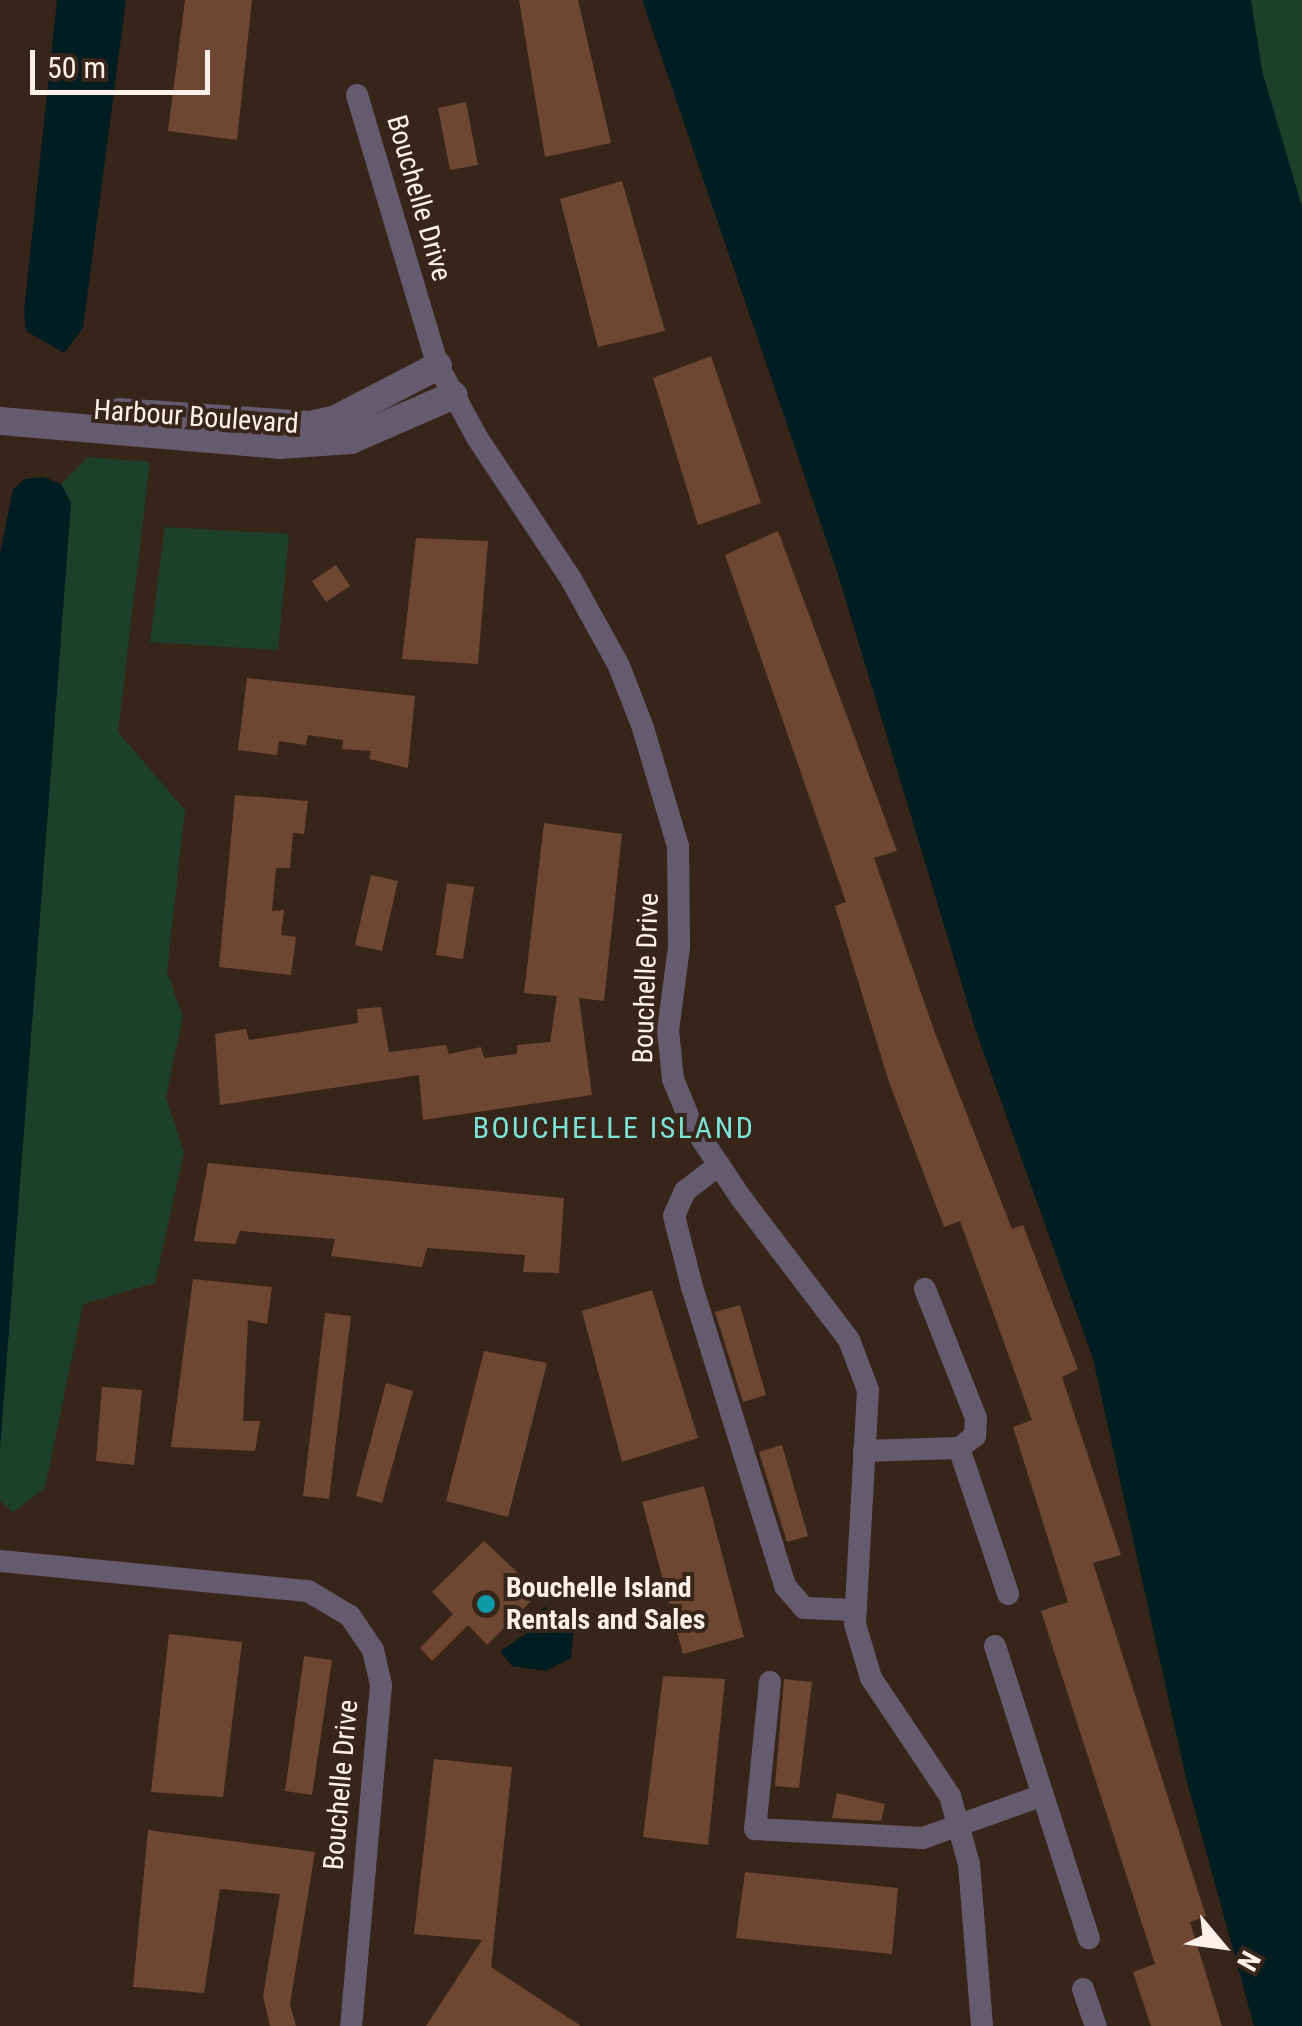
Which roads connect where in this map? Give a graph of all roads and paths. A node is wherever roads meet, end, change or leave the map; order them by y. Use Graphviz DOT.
graph roads {
  1 [pos="358,94"];
  2 [pos="438,366"];
  3 [pos="454,395"];
  4 [pos="0,404"];
  5 [pos="0,420"];
  6 [pos="719,1165"];
  7 [pos="925,1288"];
  8 [pos="959,1448"];
  9 [pos="864,1451"];
  10 [pos="0,1561"];
  11 [pos="1008,1594"];
  12 [pos="856,1610"];
  13 [pos="995,1646"];
  14 [pos="770,1682"];
  15 [pos="1043,1795"];
  16 [pos="959,1828"];
  17 [pos="1089,1938"];
  18 [pos="1083,1989"];
  19 [pos="351,2026"];
  20 [pos="982,2026"];
  21 [pos="1096,2026"];
  1 -- 2 [label="street, Bouchelle Drive"];
  2 -- 3 [label="street, Bouchelle Drive"];
  2 -- 4 [label="street, Harbour Boulevard"];
  3 -- 5 [label="street"];
  3 -- 6 [label="street, Bouchelle Drive"];
  6 -- 9 [label="street, Bouchelle Drive"];
  6 -- 12 [label="street"];
  7 -- 8 [label="street"];
  8 -- 9 [label="street"];
  8 -- 11 [label="street"];
  9 -- 12 [label="street, Bouchelle Drive"];
  10 -- 19 [label="street, Bouchelle Drive"];
  12 -- 16 [label="street, Bouchelle Drive"];
  13 -- 15 [label="street"];
  14 -- 16 [label="street"];
  15 -- 16 [label="street"];
  15 -- 17 [label="street"];
  16 -- 20 [label="street, Bouchelle Drive"];
  18 -- 21 [label="street"];
}
